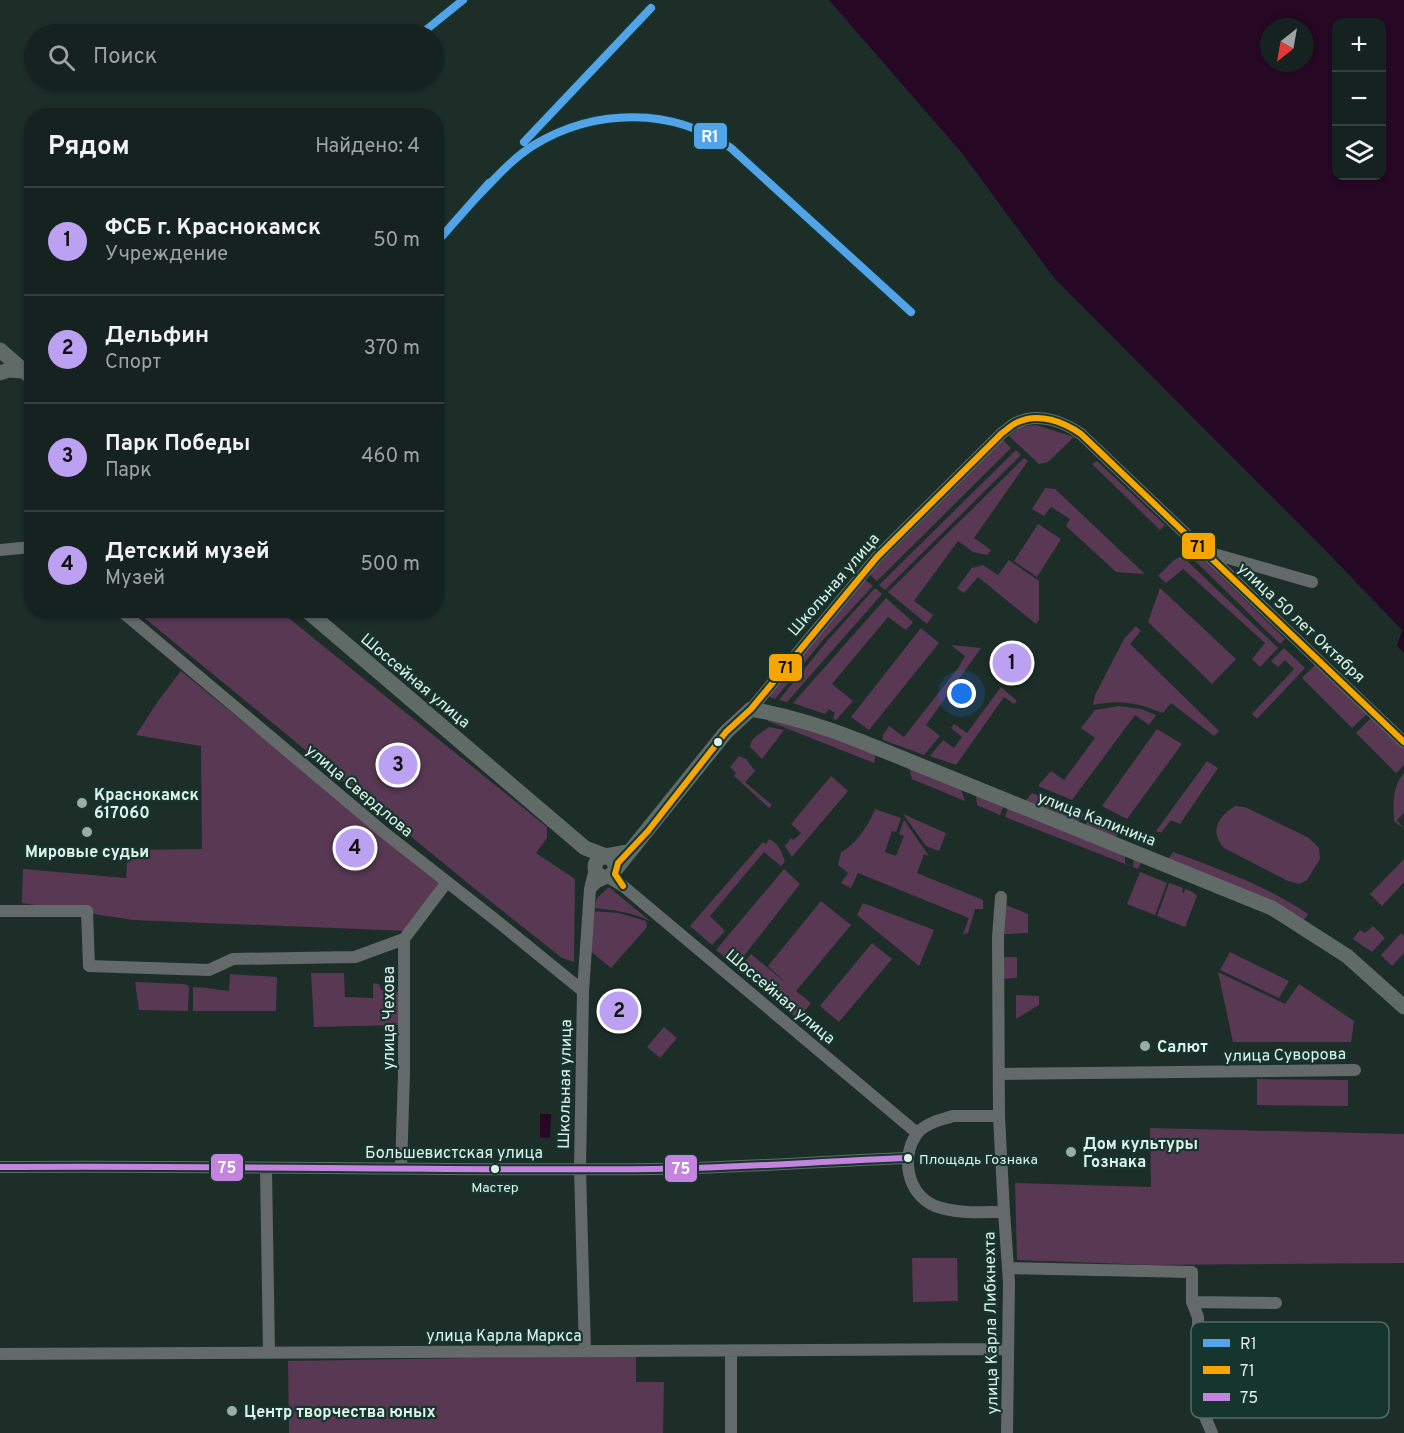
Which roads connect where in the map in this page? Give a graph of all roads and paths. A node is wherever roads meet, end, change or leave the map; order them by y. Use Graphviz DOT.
graph roads {
  1 [pos="2,351"];
  2 [pos="0,372"];
  3 [pos="24,372"];
  4 [pos="24,374"];
  5 [pos="1038,417"];
  6 [pos="24,548"];
  7 [pos="0,550"];
  8 [pos="1204,552"];
  9 [pos="1312,582"];
  10 [pos="130,618"];
  11 [pos="315,618"];
  12 [pos="751,709"];
  13 [pos="1404,742"];
  14 [pos="585,848"];
  15 [pos="628,852"];
  16 [pos="606,856"];
  17 [pos="595,869"];
  18 [pos="612,873"];
  19 [pos="447,882"];
  20 [pos="590,889"];
  21 [pos="1000,897"];
  22 [pos="0,911"];
  23 [pos="404,939"];
  24 [pos="583,991"];
  25 [pos="1404,1007"];
  26 [pos="1355,1070"];
  27 [pos="999,1074"];
  28 [pos="999,1116"];
  29 [pos="917,1133"];
  30 [pos="908,1158"];
  31 [pos="0,1167"];
  32 [pos="401,1168"];
  33 [pos="266,1169"];
  34 [pos="580,1169"];
  35 [pos="1004,1212"];
  36 [pos="1009,1268"];
  37 [pos="1192,1302"];
  38 [pos="1276,1303"];
  39 [pos="1198,1322"];
  40 [pos="1008,1349"];
  41 [pos="731,1351"];
  42 [pos="269,1352"];
  43 [pos="585,1352"];
  44 [pos="0,1354"];
  45 [pos="1206,1418"];
  46 [pos="731,1433"];
  47 [pos="1007,1433"];
  48 [pos="1212,1433"];
  1 -- 2 [label="main road"];
  1 -- 3 [label="main road"];
  2 -- 4 [label="main road"];
  5 -- 8 [label="street, улица 50 лет Октября"];
  5 -- 12 [label="street, Школьная улица"];
  6 -- 7 [label="street"];
  8 -- 9 [label="street"];
  8 -- 13 [label="street, улица 50 лет Октября"];
  10 -- 19 [label="street, улица Свердлова"];
  11 -- 14 [label="main road, Шоссейная улица"];
  12 -- 15 [label="main road, Школьная улица"];
  12 -- 25 [label="main road, улица Калинина"];
  14 -- 16 [label="main road"];
  14 -- 17 [label="main road"];
  15 -- 16 [label="main road"];
  15 -- 18 [label="main road, Школьная улица"];
  16 -- 17 [label="main road"];
  16 -- 18 [label="main road"];
  17 -- 18 [label="main road"];
  17 -- 20 [label="street, Школьная улица"];
  18 -- 20 [label="street"];
  18 -- 29 [label="street, Шоссейная улица"];
  19 -- 23 [label="street"];
  19 -- 24 [label="street, улица Свердлова"];
  20 -- 24 [label="street, Школьная улица"];
  21 -- 27 [label="street"];
  22 -- 23 [label="street"];
  23 -- 32 [label="street, улица Чехова"];
  24 -- 34 [label="street, Школьная улица"];
  26 -- 27 [label="street, улица Суворова"];
  27 -- 28 [label="street"];
  28 -- 29 [label="street"];
  28 -- 35 [label="street"];
  29 -- 30 [label="street"];
  30 -- 34 [label="street, Большевистская улица"];
  30 -- 35 [label="street"];
  31 -- 33 [label="street, Большевистская улица"];
  32 -- 33 [label="street, Большевистская улица"];
  32 -- 34 [label="street, Большевистская улица"];
  33 -- 42 [label="street"];
  34 -- 43 [label="street, Школьная улица"];
  35 -- 36 [label="street, улица Карла Либкнехта"];
  36 -- 37 [label="street"];
  36 -- 40 [label="street, улица Карла Либкнехта"];
  37 -- 38 [label="street"];
  37 -- 39 [label="street"];
  40 -- 41 [label="street, улица Карла Маркса"];
  40 -- 47 [label="street, улица Карла Либкнехта"];
  41 -- 43 [label="street, улица Карла Маркса"];
  41 -- 46 [label="street"];
  42 -- 43 [label="street, улица Карла Маркса"];
  42 -- 44 [label="street, улица Карла Маркса"];
  45 -- 48 [label="street"];
}
